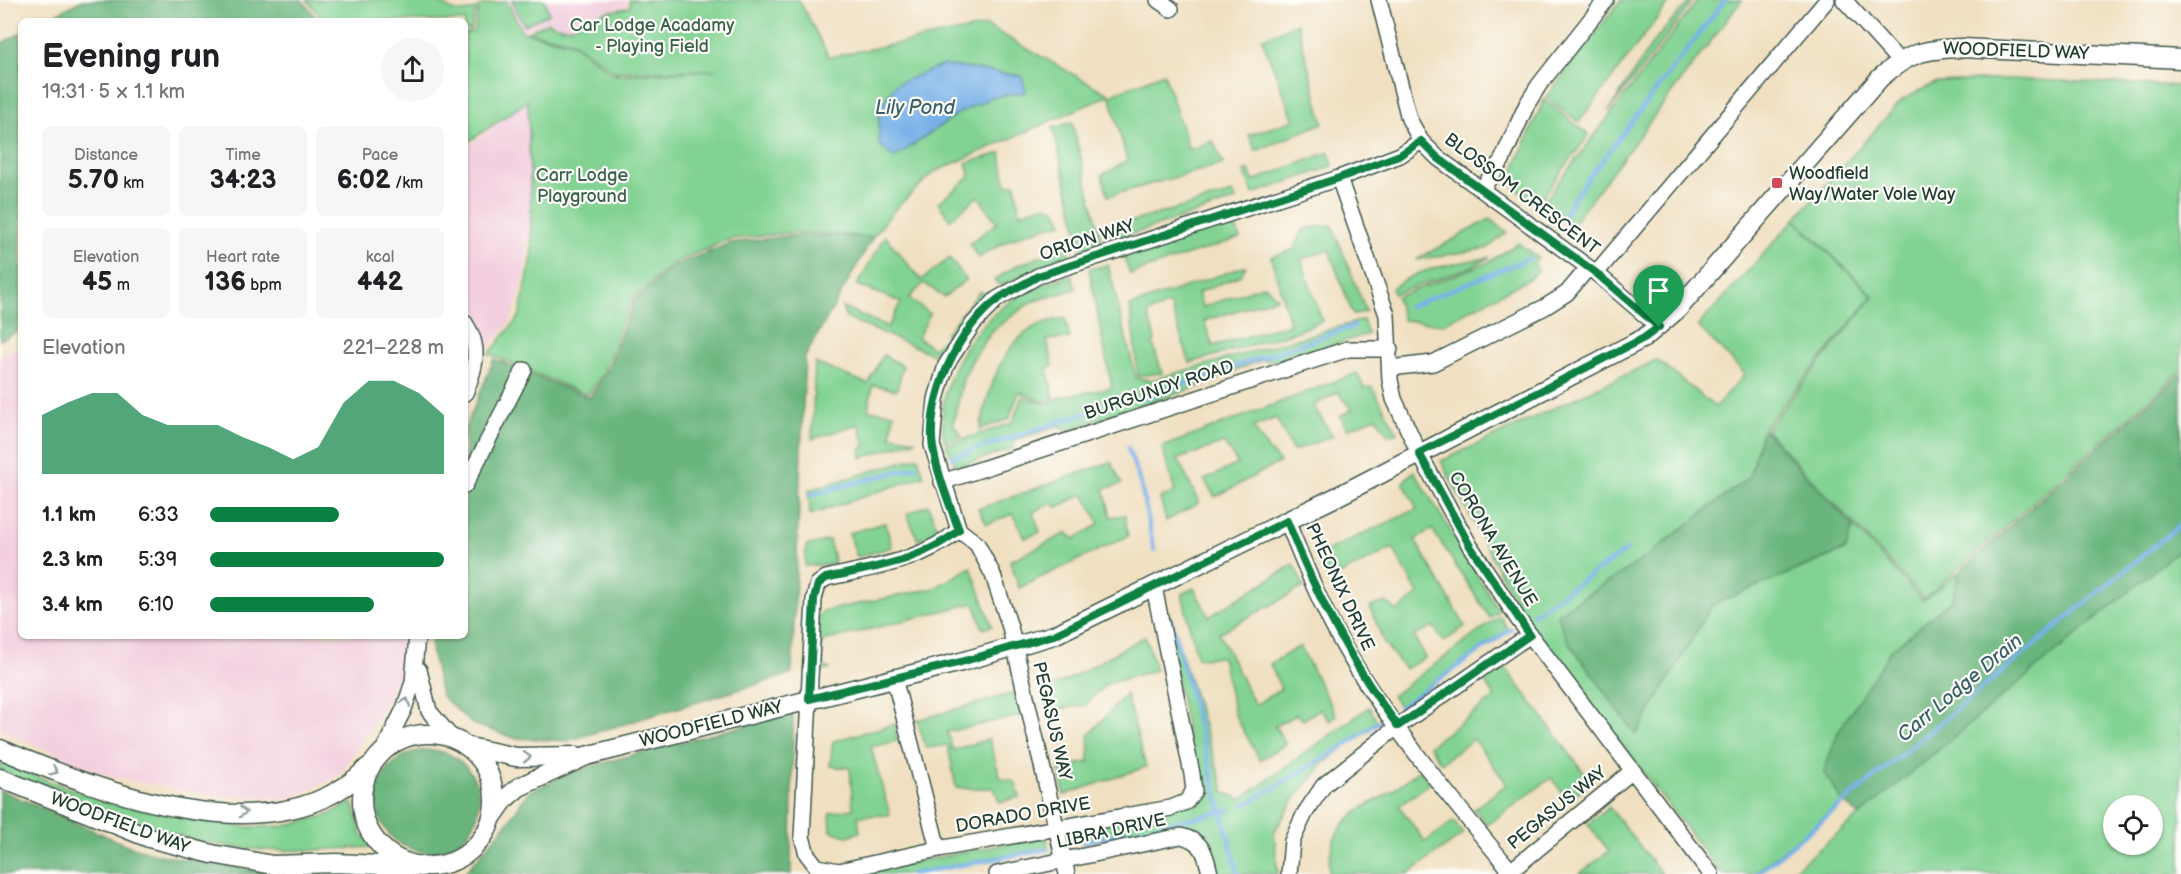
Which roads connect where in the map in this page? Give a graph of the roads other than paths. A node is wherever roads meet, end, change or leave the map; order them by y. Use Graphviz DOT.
graph roads {
  1 [pos="1379,0"];
  2 [pos="1606,0"];
  3 [pos="1827,0"];
  4 [pos="1853,2"];
  5 [pos="2181,59"];
  6 [pos="1899,61"];
  7 [pos="1421,141"];
  8 [pos="1339,178"];
  9 [pos="1482,189"];
  10 [pos="1592,270"];
  11 [pos="468,327"];
  12 [pos="1659,327"];
  13 [pos="1390,349"];
  14 [pos="1390,368"];
  15 [pos="524,370"];
  16 [pos="468,382"];
  17 [pos="1419,453"];
  18 [pos="468,479"];
  19 [pos="942,482"];
  20 [pos="1287,521"];
  21 [pos="959,530"];
  22 [pos="1154,587"];
  23 [pos="1530,635"];
  24 [pos="416,643"];
  25 [pos="1015,648"];
  26 [pos="894,678"];
  27 [pos="809,699"];
  28 [pos="1398,726"];
  29 [pos="451,737"];
  30 [pos="469,747"];
  31 [pos="0,749"];
  32 [pos="380,755"];
  33 [pos="586,756"];
  34 [pos="1631,772"];
  35 [pos="0,778"];
  36 [pos="493,816"];
  37 [pos="1057,830"];
  38 [pos="938,849"];
  39 [pos="422,867"];
  40 [pos="1066,868"];
  41 [pos="1509,872"];
  42 [pos="997,874"];
  43 [pos="1210,874"];
  44 [pos="1289,874"];
  45 [pos="1711,874"];
  1 -- 7 [label="street, BLOSSOM CRESCENT"];
  2 -- 9 [label="street"];
  3 -- 10 [label="street"];
  4 -- 6 [label="street"];
  5 -- 6 [label="street, WOODFIELD WAY"];
  6 -- 12 [label="street, WOODFIELD WAY"];
  7 -- 8 [label="street, ORION WAY"];
  7 -- 9 [label="street, BLOSSOM CRESCENT"];
  8 -- 13 [label="street, CORONA AVENUE"];
  8 -- 19 [label="street, ORION WAY"];
  9 -- 10 [label="street, BLOSSOM CRESCENT"];
  10 -- 12 [label="street, BLOSSOM CRESCENT"];
  10 -- 14 [label="street"];
  11 -- 16 [label="street"];
  12 -- 17 [label="street, WOODFIELD WAY"];
  13 -- 14 [label="street, CORONA AVENUE"];
  13 -- 19 [label="street, BURGUNDY ROAD"];
  14 -- 17 [label="street, CORONA AVENUE"];
  15 -- 18 [label="street"];
  17 -- 20 [label="street, WOODFIELD WAY"];
  17 -- 23 [label="street, CORONA AVENUE"];
  19 -- 21 [label="street, ORION WAY"];
  20 -- 22 [label="street, WOODFIELD WAY"];
  20 -- 28 [label="street, PHEONIX DRIVE"];
  21 -- 25 [label="street, ORION WAY"];
  21 -- 27 [label="street"];
  22 -- 25 [label="street, WOODFIELD WAY"];
  22 -- 37 [label="street, DORADO DRIVE"];
  23 -- 28 [label="street"];
  23 -- 34 [label="street, CORONA AVENUE"];
  24 -- 29 [label="street"];
  32 -- 24 [label="street, one-way"];
  25 -- 26 [label="street, WOODFIELD WAY"];
  25 -- 37 [label="street, PEGASUS WAY"];
  26 -- 27 [label="street, WOODFIELD WAY"];
  26 -- 38 [label="street"];
  27 -- 33 [label="street, WOODFIELD WAY"];
  27 -- 38 [label="street, DORADO DRIVE"];
  28 -- 41 [label="street, PHEONIX DRIVE"];
  28 -- 44 [label="street"];
  29 -- 30 [label="street"];
  29 -- 32 [label="street"];
  30 -- 33 [label="street, WOODFIELD WAY, one-way"];
  30 -- 36 [label="street"];
  31 -- 32 [label="street, WOODFIELD WAY, one-way"];
  32 -- 39 [label="street"];
  33 -- 36 [label="street, WOODFIELD WAY"];
  34 -- 41 [label="street, PEGASUS WAY"];
  34 -- 45 [label="street, CORONA AVENUE"];
  35 -- 39 [label="street, WOODFIELD WAY"];
  36 -- 39 [label="street"];
  37 -- 38 [label="street, DORADO DRIVE"];
  37 -- 40 [label="street, PEGASUS WAY"];
  40 -- 42 [label="street, LIBRA DRIVE"];
  40 -- 43 [label="street, LIBRA DRIVE"];
}
